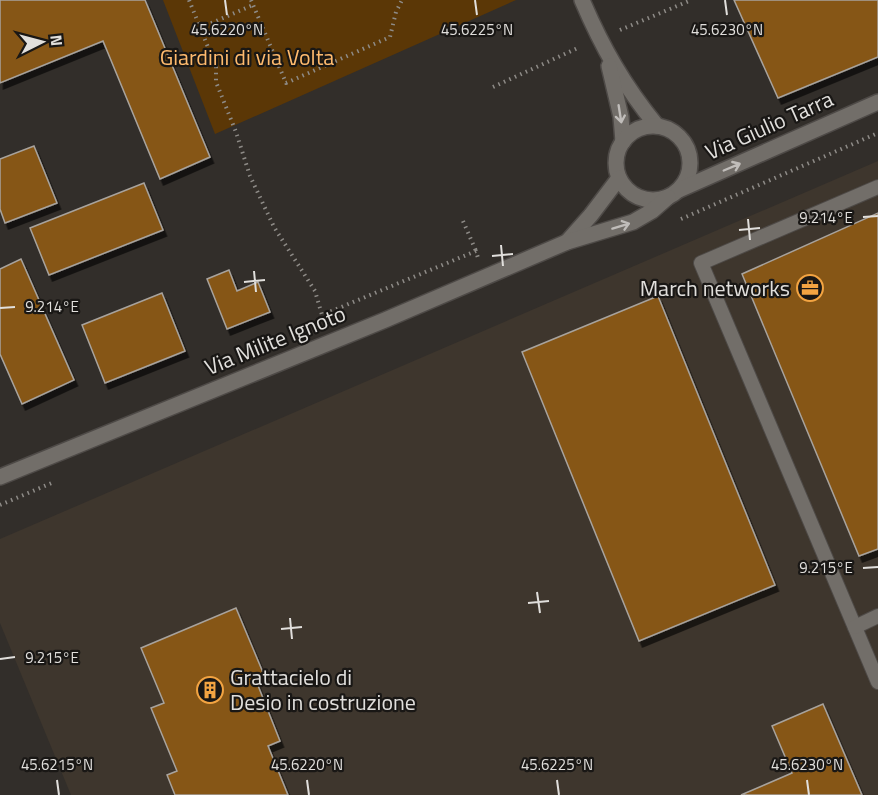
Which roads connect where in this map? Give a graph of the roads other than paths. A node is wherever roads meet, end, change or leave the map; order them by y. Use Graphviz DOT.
graph roads {
  1 [pos="582,0"];
  2 [pos="602,46"];
  3 [pos="878,102"];
  4 [pos="657,126"];
  5 [pos="623,142"];
  6 [pos="619,178"];
  7 [pos="878,187"];
  8 [pos="673,194"];
  9 [pos="567,242"];
  10 [pos="0,477"];
  11 [pos="878,616"];
  12 [pos="855,627"];
  13 [pos="878,682"];
  1 -- 2 [label="street"];
  2 -- 4 [label="street"];
  2 -- 5 [label="street, one-way"];
  8 -- 3 [label="street, Via Giulio Tarra, one-way"];
  4 -- 5 [label="street"];
  4 -- 8 [label="street"];
  5 -- 6 [label="street"];
  6 -- 8 [label="street"];
  6 -- 9 [label="street, Via Milite Ignoto"];
  7 -- 12 [label="lane"];
  9 -- 8 [label="street, Via Milite Ignoto, one-way"];
  9 -- 10 [label="street, Via Milite Ignoto"];
  11 -- 12 [label="lane"];
  12 -- 13 [label="lane"];
}
